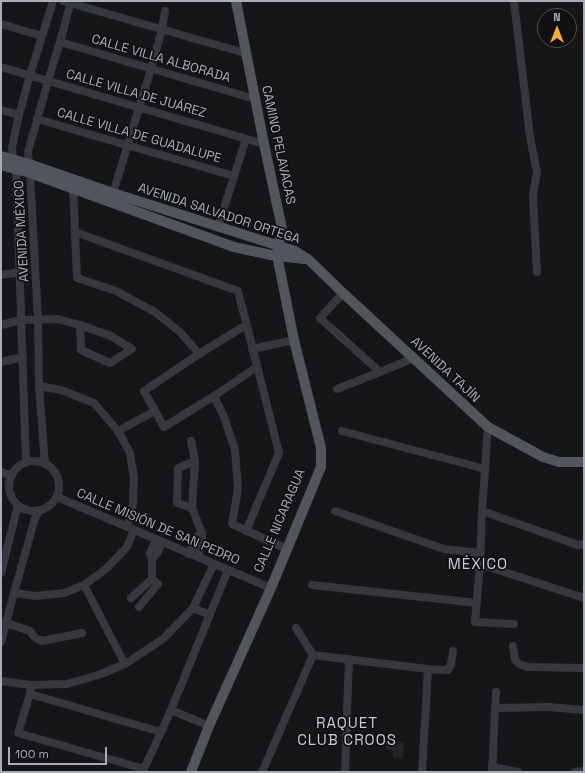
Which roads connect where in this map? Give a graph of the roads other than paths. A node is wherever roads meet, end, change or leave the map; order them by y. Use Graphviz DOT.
graph roads {
  1 [pos="53,1"];
  2 [pos="236,1"];
  3 [pos="514,1"];
  4 [pos="68,2"];
  5 [pos="165,11"];
  6 [pos="1,24"];
  7 [pos="162,29"];
  8 [pos="42,36"];
  9 [pos="60,42"];
  10 [pos="245,53"];
  11 [pos="1,67"];
  12 [pos="151,69"];
  13 [pos="30,76"];
  14 [pos="48,81"];
  15 [pos="255,99"];
  16 [pos="140,108"];
  17 [pos="1,110"];
  18 [pos="20,115"];
  19 [pos="37,119"];
  20 [pos="246,138"];
  21 [pos="264,144"];
  22 [pos="128,146"];
  23 [pos="1,156"];
  24 [pos="15,164"];
  25 [pos="1,165"];
  26 [pos="30,168"];
  27 [pos="234,176"];
  28 [pos="73,188"];
  29 [pos="114,193"];
  30 [pos="218,227"];
  31 [pos="75,232"];
  32 [pos="276,248"];
  33 [pos="310,260"];
  34 [pos="20,272"];
  35 [pos="538,272"];
  36 [pos="1,275"];
  37 [pos="343,293"];
  38 [pos="21,320"];
  39 [pos="38,320"];
  40 [pos="1,325"];
  41 [pos="80,325"];
  42 [pos="246,325"];
  43 [pos="293,340"];
  44 [pos="252,349"];
  45 [pos="199,354"];
  46 [pos="23,357"];
  47 [pos="414,358"];
  48 [pos="1,362"];
  49 [pos="257,367"];
  50 [pos="380,372"];
  51 [pos="39,386"];
  52 [pos="337,389"];
  53 [pos="214,396"];
  54 [pos="156,411"];
  55 [pos="488,427"];
  56 [pos="118,431"];
  57 [pos="342,431"];
  58 [pos="191,441"];
  59 [pos="195,461"];
  60 [pos="584,462"];
  61 [pos="26,463"];
  62 [pos="45,464"];
  63 [pos="485,469"];
  64 [pos="1,472"];
  65 [pos="12,476"];
  66 [pos="57,497"];
  67 [pos="18,505"];
  68 [pos="192,508"];
  69 [pos="39,511"];
  70 [pos="335,511"];
  71 [pos="482,511"];
  72 [pos="130,529"];
  73 [pos="246,531"];
  74 [pos="202,533"];
  75 [pos="160,541"];
  76 [pos="584,544"];
  77 [pos="285,548"];
  78 [pos="480,553"];
  79 [pos="189,554"];
  80 [pos="198,557"];
  81 [pos="214,564"];
  82 [pos="480,564"];
  83 [pos="228,570"];
  84 [pos="1,573"];
  85 [pos="152,579"];
  86 [pos="84,585"];
  87 [pos="312,585"];
  88 [pos="269,587"];
  89 [pos="14,593"];
  90 [pos="584,598"];
  91 [pos="477,602"];
  92 [pos="193,608"];
  93 [pos="210,615"];
  94 [pos="3,623"];
  95 [pos="514,624"];
  96 [pos="296,628"];
  97 [pos="82,633"];
  98 [pos="1,642"];
  99 [pos="513,646"];
  100 [pos="453,651"];
  101 [pos="313,655"];
  102 [pos="348,659"];
  103 [pos="125,664"];
  104 [pos="584,668"];
  105 [pos="428,669"];
  106 [pos="1,681"];
  107 [pos="31,685"];
  108 [pos="496,692"];
  109 [pos="30,694"];
  110 [pos="495,708"];
  111 [pos="171,710"];
  112 [pos="584,710"];
  113 [pos="207,725"];
  114 [pos="162,732"];
  115 [pos="492,769"];
  116 [pos="584,771"];
  117 [pos="186,772"];
  118 [pos="191,772"];
  119 [pos="262,772"];
  120 [pos="345,772"];
  121 [pos="422,772"];
  122 [pos="518,772"];
  123 [pos="575,772"];
  1 -- 8 [label="street, AVENIDA MÉXICO"];
  2 -- 10 [label="main road, CAMINO PELAVACAS"];
  3 -- 35 [label="street"];
  4 -- 7 [label="street"];
  4 -- 9 [label="street, AVENIDA MÉXICO"];
  5 -- 7 [label="street"];
  6 -- 8 [label="street"];
  7 -- 10 [label="street"];
  7 -- 12 [label="street"];
  8 -- 13 [label="street, AVENIDA MÉXICO"];
  9 -- 12 [label="street, CALLE VILLA ALBORADA"];
  9 -- 14 [label="street, AVENIDA MÉXICO"];
  10 -- 15 [label="main road, CAMINO PELAVACAS"];
  11 -- 13 [label="street, CALLE VILLA DE JUÁREZ"];
  12 -- 15 [label="street, CALLE VILLA ALBORADA"];
  12 -- 16 [label="street"];
  13 -- 14 [label="street, CALLE VILLA DE JUÁREZ"];
  13 -- 18 [label="street, AVENIDA MÉXICO"];
  14 -- 16 [label="street, CALLE VILLA DE JUÁREZ"];
  14 -- 19 [label="street, AVENIDA MÉXICO"];
  15 -- 21 [label="main road, CAMINO PELAVACAS"];
  16 -- 20 [label="street, CALLE VILLA DE JUÁREZ"];
  16 -- 22 [label="street"];
  17 -- 18 [label="street"];
  18 -- 24 [label="street, AVENIDA MÉXICO"];
  19 -- 22 [label="street, CALLE VILLA DE GUADALUPE"];
  19 -- 26 [label="street, AVENIDA MÉXICO"];
  20 -- 21 [label="street, CALLE VILLA DE JUÁREZ"];
  20 -- 27 [label="street"];
  21 -- 32 [label="main road, CAMINO PELAVACAS"];
  22 -- 27 [label="street, CALLE VILLA DE GUADALUPE"];
  22 -- 29 [label="street"];
  23 -- 24 [label="main road, AVENIDA SALVADOR ORTEGA"];
  24 -- 25 [label="main road"];
  24 -- 26 [label="main road, AVENIDA SALVADOR ORTEGA"];
  24 -- 34 [label="street, AVENIDA MÉXICO"];
  26 -- 28 [label="main road, AVENIDA SALVADOR ORTEGA"];
  26 -- 29 [label="main road, AVENIDA SALVADOR ORTEGA"];
  26 -- 39 [label="street, AVENIDA MÉXICO"];
  27 -- 30 [label="street"];
  28 -- 31 [label="street"];
  28 -- 32 [label="main road, AVENIDA SALVADOR ORTEGA"];
  29 -- 30 [label="main road, AVENIDA SALVADOR ORTEGA"];
  30 -- 32 [label="main road, AVENIDA SALVADOR ORTEGA"];
  31 -- 42 [label="street"];
  31 -- 45 [label="street"];
  32 -- 33 [label="main road, AVENIDA SALVADOR ORTEGA"];
  32 -- 43 [label="main road, CALLE NICARAGUA"];
  33 -- 37 [label="main road, AVENIDA TAJÍN"];
  34 -- 36 [label="street"];
  34 -- 38 [label="street, AVENIDA MÉXICO"];
  37 -- 47 [label="main road, AVENIDA TAJÍN"];
  37 -- 50 [label="street"];
  38 -- 39 [label="street"];
  38 -- 40 [label="street"];
  38 -- 46 [label="street, AVENIDA MÉXICO"];
  39 -- 41 [label="street"];
  39 -- 51 [label="street, AVENIDA MÉXICO"];
  41 -- 41 [label="street"];
  42 -- 44 [label="street"];
  42 -- 45 [label="street"];
  43 -- 44 [label="street"];
  43 -- 77 [label="main road, CALLE NICARAGUA"];
  44 -- 49 [label="street"];
  45 -- 54 [label="street"];
  46 -- 48 [label="street"];
  46 -- 61 [label="street, AVENIDA MÉXICO"];
  47 -- 50 [label="street"];
  47 -- 55 [label="main road, AVENIDA TAJÍN"];
  49 -- 53 [label="street"];
  49 -- 73 [label="street"];
  50 -- 52 [label="street"];
  51 -- 56 [label="street"];
  51 -- 62 [label="street, AVENIDA MÉXICO"];
  53 -- 54 [label="street"];
  53 -- 73 [label="street"];
  54 -- 56 [label="street"];
  55 -- 60 [label="main road, AVENIDA TAJÍN"];
  55 -- 63 [label="street"];
  56 -- 72 [label="street"];
  57 -- 63 [label="street"];
  58 -- 59 [label="street"];
  59 -- 68 [label="street"];
  59 -- 68 [label="street"];
  61 -- 62 [label="street"];
  61 -- 65 [label="street"];
  62 -- 66 [label="street"];
  63 -- 71 [label="street"];
  64 -- 65 [label="street"];
  65 -- 67 [label="street"];
  66 -- 69 [label="street"];
  66 -- 72 [label="street, CALLE MISIÓN DE SAN PEDRO"];
  67 -- 69 [label="street"];
  67 -- 84 [label="street"];
  68 -- 74 [label="street"];
  69 -- 89 [label="street"];
  70 -- 78 [label="street"];
  71 -- 76 [label="street"];
  71 -- 78 [label="street"];
  72 -- 75 [label="street, CALLE MISIÓN DE SAN PEDRO"];
  72 -- 86 [label="street"];
  73 -- 77 [label="street"];
  74 -- 79 [label="street"];
  74 -- 80 [label="street"];
  75 -- 79 [label="street, CALLE MISIÓN DE SAN PEDRO"];
  75 -- 85 [label="street"];
  77 -- 88 [label="main road, CALLE NICARAGUA"];
  78 -- 82 [label="street"];
  79 -- 80 [label="street, CALLE MISIÓN DE SAN PEDRO"];
  80 -- 81 [label="street, CALLE MISIÓN DE SAN PEDRO"];
  81 -- 83 [label="street, CALLE MISIÓN DE SAN PEDRO"];
  81 -- 92 [label="street"];
  82 -- 90 [label="street"];
  82 -- 91 [label="street"];
  83 -- 88 [label="street, CALLE MISIÓN DE SAN PEDRO"];
  83 -- 93 [label="street"];
  85 -- 85 [label="street"];
  86 -- 89 [label="street"];
  86 -- 103 [label="street"];
  87 -- 91 [label="street"];
  88 -- 113 [label="main road, CALLE NICARAGUA"];
  89 -- 94 [label="street"];
  91 -- 95 [label="street"];
  92 -- 93 [label="street"];
  92 -- 103 [label="street"];
  93 -- 111 [label="street"];
  94 -- 97 [label="street"];
  94 -- 98 [label="street"];
  96 -- 101 [label="street"];
  99 -- 104 [label="street"];
  100 -- 105 [label="street"];
  101 -- 102 [label="street"];
  101 -- 119 [label="street"];
  102 -- 105 [label="street"];
  102 -- 120 [label="street"];
  103 -- 107 [label="street"];
  105 -- 121 [label="street"];
  106 -- 107 [label="street"];
  107 -- 109 [label="street"];
  108 -- 110 [label="street"];
  109 -- 114 [label="street"];
  109 -- 114 [label="street"];
  110 -- 112 [label="street"];
  110 -- 115 [label="street"];
  111 -- 113 [label="street"];
  111 -- 114 [label="street"];
  113 -- 117 [label="main road, CALLE NICARAGUA"];
  113 -- 118 [label="main road, CALLE NICARAGUA"];
  115 -- 122 [label="street"];
  116 -- 123 [label="street"];
}
